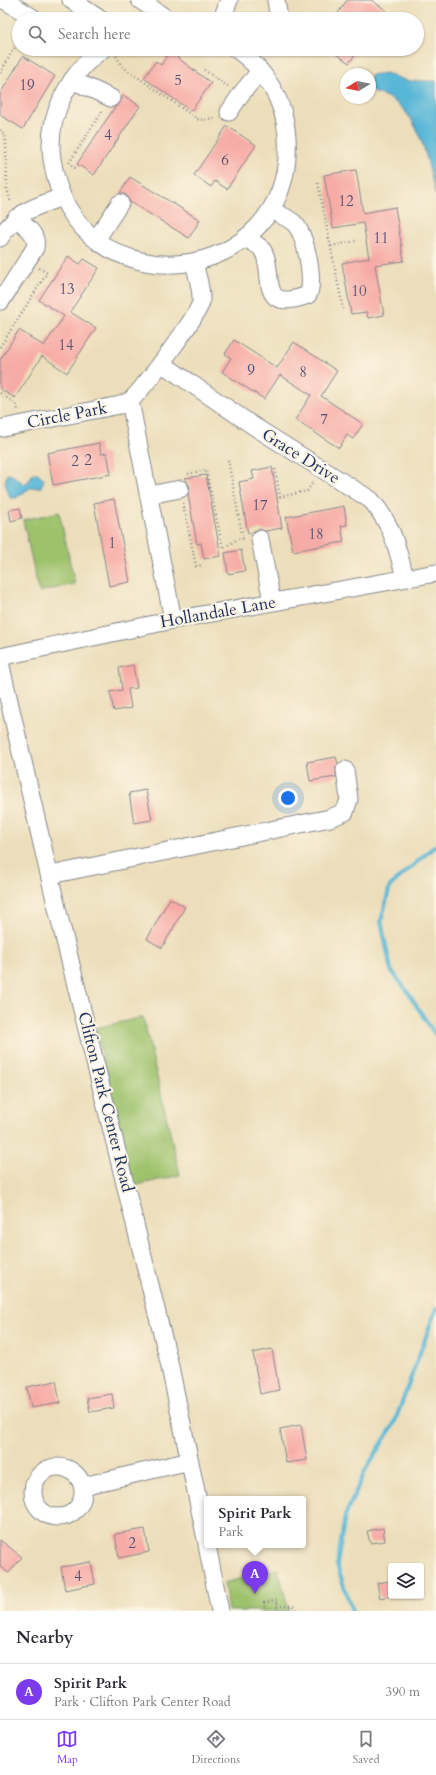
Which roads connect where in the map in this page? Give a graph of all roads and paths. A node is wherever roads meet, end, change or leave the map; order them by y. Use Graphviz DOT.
graph roads {
  1 [pos="4,0"];
  2 [pos="71,0"];
  3 [pos="140,0"];
  4 [pos="231,0"];
  5 [pos="276,0"];
  6 [pos="24,12"];
  7 [pos="89,12"];
  8 [pos="157,12"];
  9 [pos="225,12"];
  10 [pos="278,12"];
  11 [pos="12,53"];
  12 [pos="95,56"];
  13 [pos="105,56"];
  14 [pos="244,56"];
  15 [pos="204,70"];
  16 [pos="260,71"];
  17 [pos="0,74"];
  18 [pos="72,80"];
  19 [pos="240,94"];
  20 [pos="111,98"];
  21 [pos="229,112"];
  22 [pos="0,130"];
  23 [pos="75,168"];
  24 [pos="318,183"];
  25 [pos="62,196"];
  26 [pos="120,203"];
  27 [pos="270,210"];
  28 [pos="12,213"];
  29 [pos="0,238"];
  30 [pos="245,238"];
  31 [pos="96,240"];
  32 [pos="356,242"];
  33 [pos="331,246"];
  34 [pos="28,260"];
  35 [pos="194,263"];
  36 [pos="1,301"];
  37 [pos="344,309"];
  38 [pos="0,347"];
  39 [pos="162,362"];
  40 [pos="0,393"];
  41 [pos="130,401"];
  42 [pos="22,424"];
  43 [pos="3,428"];
  44 [pos="228,460"];
  45 [pos="275,469"];
  46 [pos="321,469"];
  47 [pos="184,481"];
  48 [pos="149,495"];
  49 [pos="251,539"];
  50 [pos="202,565"];
  51 [pos="436,572"];
  52 [pos="404,578"];
  53 [pos="272,602"];
  54 [pos="172,620"];
  55 [pos="0,657"];
  56 [pos="0,662"];
  57 [pos="345,770"];
  58 [pos="50,875"];
  59 [pos="190,1461"];
  60 [pos="83,1486"];
  61 [pos="204,1529"];
  62 [pos="208,1548"];
  63 [pos="277,1606"];
  64 [pos="220,1611"];
  65 [pos="264,1611"];
  66 [pos="277,1611"];
  67 [pos="297,1611"];
  1 -- 6 [label="street"];
  2 -- 7 [label="street"];
  3 -- 8 [label="street"];
  4 -- 9 [label="street"];
  5 -- 10 [label="street"];
  11 -- 17 [label="path"];
  12 -- 18 [label="street"];
  13 -- 21 [label="path"];
  14 -- 16 [label="street"];
  15 -- 19 [label="path"];
  16 -- 19 [label="street"];
  16 -- 27 [label="street"];
  18 -- 20 [label="street"];
  18 -- 25 [label="street"];
  19 -- 21 [label="street"];
  20 -- 23 [label="path"];
  22 -- 28 [label="path"];
  24 -- 33 [label="path"];
  25 -- 28 [label="street"];
  25 -- 31 [label="street"];
  26 -- 31 [label="street"];
  27 -- 30 [label="street"];
  27 -- 30 [label="street"];
  28 -- 29 [label="street"];
  28 -- 34 [label="street"];
  30 -- 35 [label="street"];
  31 -- 35 [label="street"];
  32 -- 33 [label="path"];
  33 -- 37 [label="path"];
  34 -- 36 [label="street"];
  34 -- 38 [label="path"];
  35 -- 39 [label="street"];
  39 -- 41 [label="street"];
  39 -- 46 [label="street, Grace Drive"];
  40 -- 42 [label="path"];
  41 -- 42 [label="street, Circle Park"];
  41 -- 48 [label="street"];
  42 -- 43 [label="street, Circle Park"];
  44 -- 49 [label="path"];
  45 -- 46 [label="path"];
  46 -- 52 [label="street, Grace Drive"];
  47 -- 48 [label="street"];
  47 -- 49 [label="path"];
  47 -- 50 [label="path"];
  48 -- 54 [label="street"];
  49 -- 53 [label="street"];
  51 -- 52 [label="street, Hollandale Lane"];
  52 -- 53 [label="street, Hollandale Lane"];
  53 -- 54 [label="street, Hollandale Lane"];
  54 -- 55 [label="street, Hollandale Lane"];
  56 -- 58 [label="street, Clifton Park Center Road"];
  57 -- 58 [label="street"];
  58 -- 59 [label="street, Clifton Park Center Road"];
  59 -- 60 [label="street"];
  59 -- 61 [label="street, Clifton Park Center Road"];
  62 -- 64 [label="street, Clifton Park Center Road"];
  63 -- 65 [label="path"];
  63 -- 66 [label="path"];
  63 -- 67 [label="path"];
}
